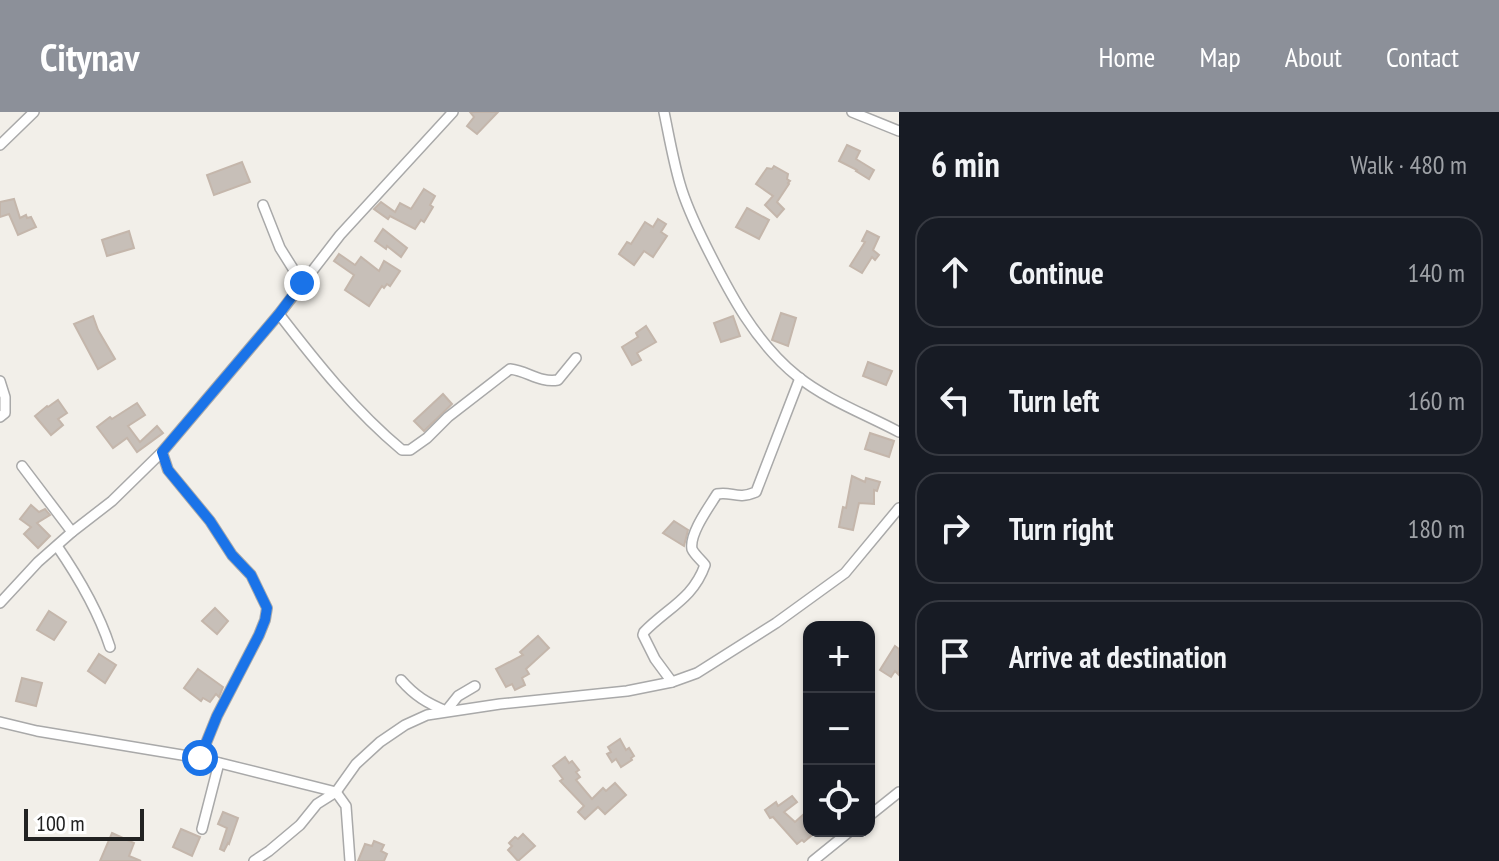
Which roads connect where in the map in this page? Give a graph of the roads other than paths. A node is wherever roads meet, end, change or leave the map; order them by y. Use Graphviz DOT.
graph roads {
  1 [pos="34,112"];
  2 [pos="453,112"];
  3 [pos="664,112"];
  4 [pos="852,112"];
  5 [pos="899,131"];
  6 [pos="0,145"];
  7 [pos="263,205"];
  8 [pos="302,283"];
  9 [pos="279,314"];
  10 [pos="576,358"];
  11 [pos="800,378"];
  12 [pos="0,381"];
  13 [pos="0,417"];
  14 [pos="899,432"];
  15 [pos="162,452"];
  16 [pos="22,466"];
  17 [pos="899,508"];
  18 [pos="72,532"];
  19 [pos="57,546"];
  20 [pos="0,603"];
  21 [pos="110,647"];
  22 [pos="401,680"];
  23 [pos="672,682"];
  24 [pos="475,686"];
  25 [pos="446,711"];
  26 [pos="0,722"];
  27 [pos="200,758"];
  28 [pos="219,763"];
  29 [pos="336,792"];
  30 [pos="899,792"];
  31 [pos="875,811"];
  32 [pos="202,829"];
  33 [pos="843,837"];
  34 [pos="254,861"];
  35 [pos="350,861"];
  36 [pos="813,861"];
  1 -- 6 [label="street"];
  2 -- 8 [label="street"];
  3 -- 11 [label="street"];
  4 -- 5 [label="street"];
  7 -- 8 [label="street"];
  8 -- 9 [label="street"];
  9 -- 10 [label="street"];
  9 -- 15 [label="street"];
  11 -- 14 [label="street"];
  11 -- 23 [label="street"];
  12 -- 13 [label="street"];
  15 -- 18 [label="street"];
  15 -- 27 [label="street"];
  16 -- 18 [label="street"];
  17 -- 23 [label="street"];
  18 -- 19 [label="street"];
  19 -- 20 [label="street"];
  19 -- 21 [label="street"];
  22 -- 25 [label="street"];
  23 -- 25 [label="street"];
  24 -- 25 [label="street"];
  25 -- 29 [label="street"];
  26 -- 27 [label="street"];
  27 -- 28 [label="street"];
  28 -- 29 [label="street"];
  28 -- 32 [label="street"];
  29 -- 34 [label="street"];
  29 -- 35 [label="street"];
  30 -- 31 [label="street"];
  33 -- 36 [label="street"];
}
